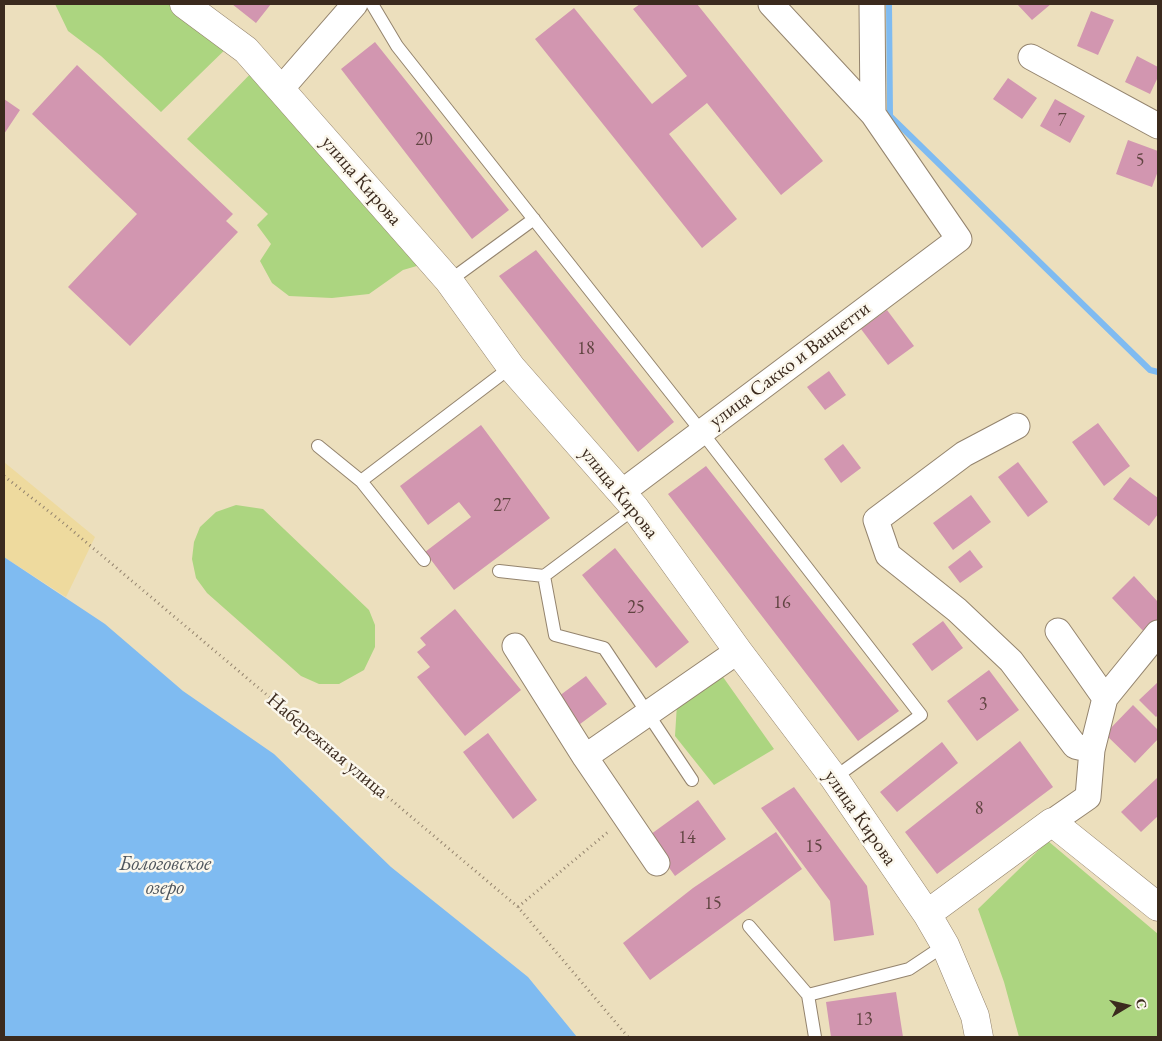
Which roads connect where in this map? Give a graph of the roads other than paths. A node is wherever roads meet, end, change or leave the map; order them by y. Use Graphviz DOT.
graph roads {
  1 [pos="184,4"];
  2 [pos="355,4"];
  3 [pos="372,4"];
  4 [pos="771,4"];
  5 [pos="872,4"];
  6 [pos="1031,57"];
  7 [pos="281,89"];
  8 [pos="873,114"];
  9 [pos="1157,124"];
  10 [pos="534,219"];
  11 [pos="449,281"];
  12 [pos="511,367"];
  13 [pos="1017,426"];
  14 [pos="701,431"];
  15 [pos="318,446"];
  16 [pos="361,481"];
  17 [pos="628,500"];
  18 [pos="424,560"];
  19 [pos="499,571"];
  20 [pos="544,576"];
  21 [pos="1058,631"];
  22 [pos="1158,633"];
  23 [pos="515,646"];
  24 [pos="738,651"];
  25 [pos="1104,698"];
  26 [pos="648,713"];
  27 [pos="1092,750"];
  28 [pos="585,757"];
  29 [pos="834,778"];
  30 [pos="692,780"];
  31 [pos="1052,822"];
  32 [pos="657,863"];
  33 [pos="1158,907"];
  34 [pos="926,914"];
  35 [pos="749,926"];
  36 [pos="945,945"];
  37 [pos="808,995"];
  38 [pos="815,1037"];
  39 [pos="979,1037"];
  1 -- 7 [label="main road, улица Кирова"];
  2 -- 7 [label="street"];
  3 -- 10 [label="lane"];
  4 -- 8 [label="street"];
  5 -- 8 [label="street"];
  6 -- 9 [label="street"];
  7 -- 11 [label="main road, улица Кирова"];
  8 -- 14 [label="street, улица Сакко и Ванцетти"];
  10 -- 11 [label="lane"];
  10 -- 14 [label="lane"];
  11 -- 12 [label="main road, улица Кирова"];
  12 -- 16 [label="lane"];
  12 -- 17 [label="main road, улица Кирова"];
  13 -- 27 [label="street"];
  14 -- 17 [label="street, улица Сакко и Ванцетти"];
  14 -- 29 [label="lane"];
  15 -- 16 [label="lane"];
  16 -- 18 [label="lane"];
  17 -- 20 [label="lane"];
  17 -- 24 [label="main road, улица Кирова"];
  19 -- 20 [label="lane"];
  20 -- 26 [label="lane"];
  21 -- 25 [label="street"];
  22 -- 25 [label="street"];
  23 -- 28 [label="street"];
  24 -- 26 [label="street"];
  24 -- 29 [label="main road, улица Кирова"];
  25 -- 27 [label="street"];
  26 -- 28 [label="street"];
  26 -- 30 [label="lane"];
  27 -- 31 [label="street"];
  28 -- 32 [label="street"];
  29 -- 34 [label="main road, улица Кирова"];
  31 -- 33 [label="main road"];
  31 -- 34 [label="main road"];
  34 -- 36 [label="main road, улица Кирова"];
  35 -- 37 [label="lane"];
  36 -- 37 [label="lane"];
  36 -- 39 [label="main road, улица Кирова"];
  37 -- 38 [label="lane"];
}
